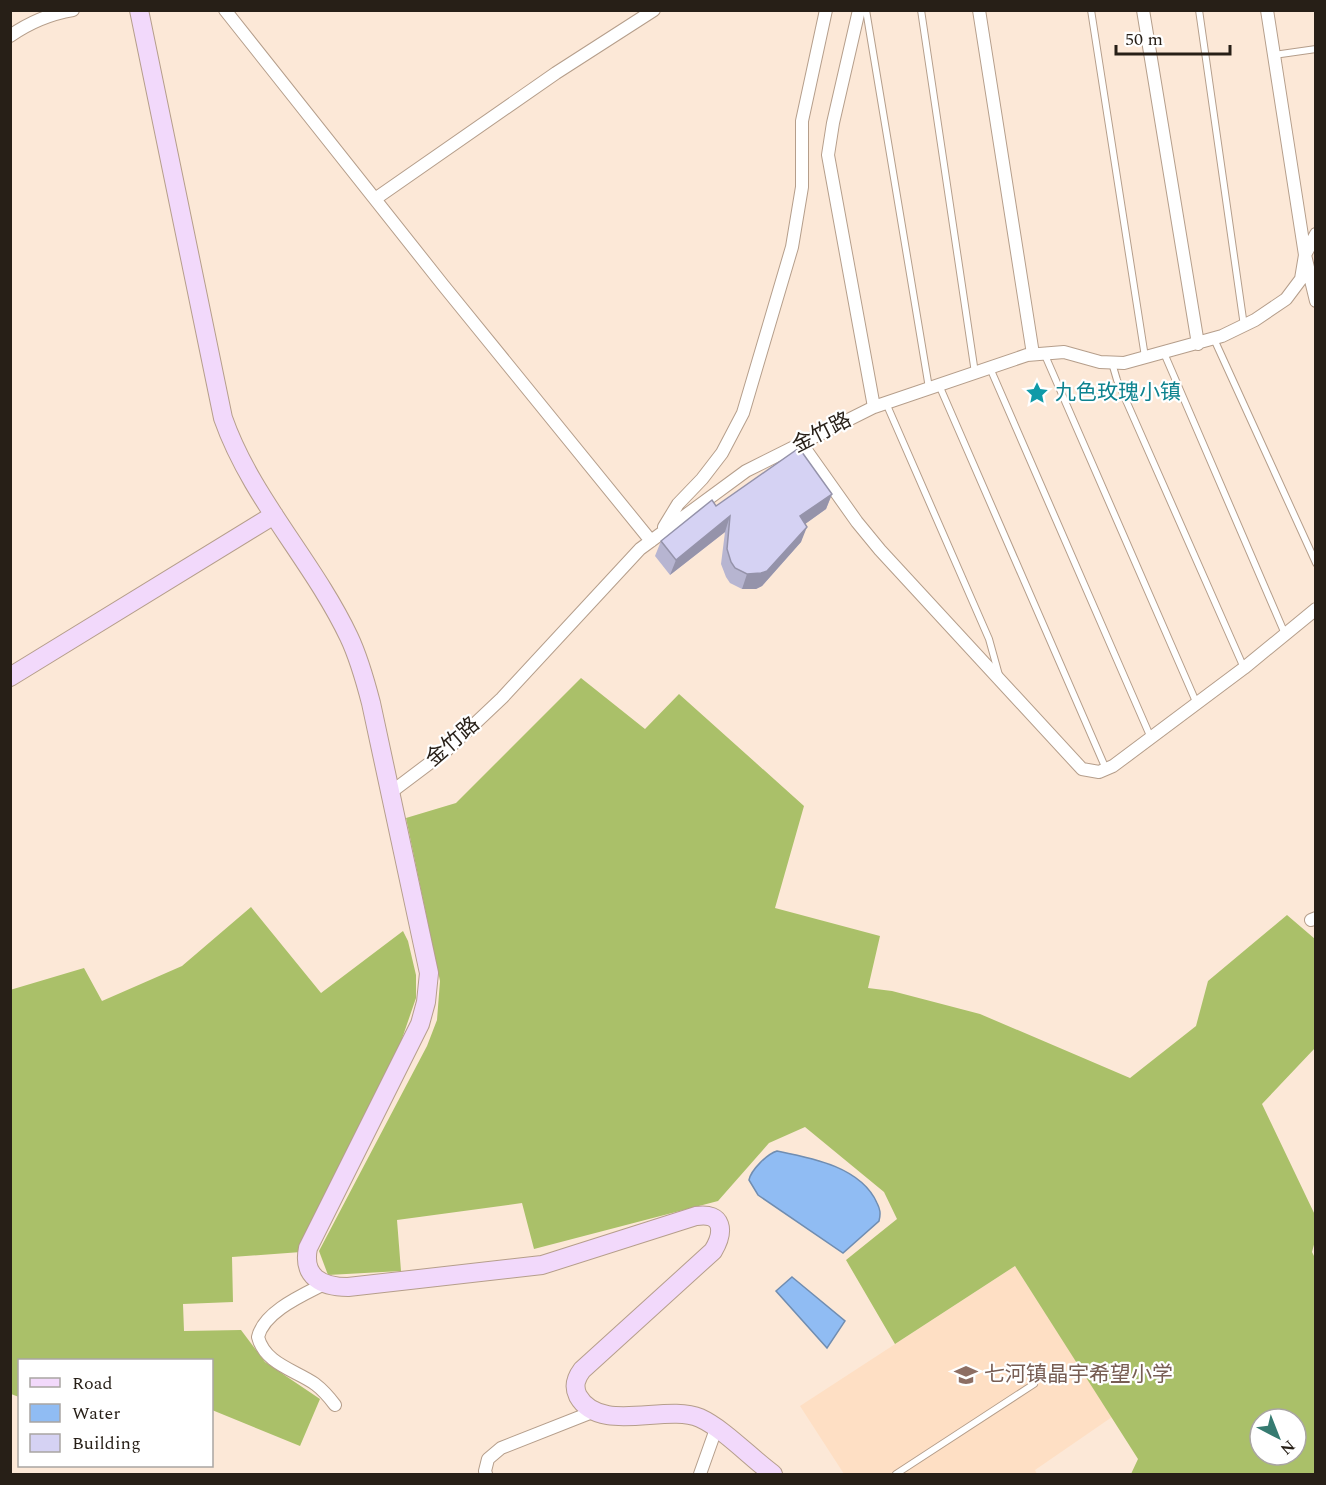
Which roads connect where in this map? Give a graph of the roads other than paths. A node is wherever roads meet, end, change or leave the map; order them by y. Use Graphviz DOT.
graph roads {
  1 [pos="73,10"];
  2 [pos="139,10"];
  3 [pos="225,10"];
  4 [pos="654,10"];
  5 [pos="826,10"];
  6 [pos="859,10"];
  7 [pos="866,10"];
  8 [pos="921,10"];
  9 [pos="979,10"];
  10 [pos="1091,10"];
  11 [pos="1143,10"];
  12 [pos="1199,10"];
  13 [pos="1268,10"];
  14 [pos="10,36"];
  15 [pos="1316,49"];
  16 [pos="1274,55"];
  17 [pos="375,199"];
  18 [pos="1316,234"];
  19 [pos="1305,255"];
  20 [pos="1316,301"];
  21 [pos="1244,326"];
  22 [pos="1214,339"];
  23 [pos="1198,344"];
  24 [pos="1038,353"];
  25 [pos="1164,353"];
  26 [pos="1145,358"];
  27 [pos="1112,363"];
  28 [pos="990,368"];
  29 [pos="975,373"];
  30 [pos="934,387"];
  31 [pos="886,403"];
  32 [pos="874,407"];
  33 [pos="801,443"];
  34 [pos="274,515"];
  35 [pos="655,538"];
  36 [pos="1316,563"];
  37 [pos="1316,609"];
  38 [pos="1285,634"];
  39 [pos="1244,668"];
  40 [pos="10,677"];
  41 [pos="1001,681"];
  42 [pos="1197,704"];
  43 [pos="1151,738"];
  44 [pos="1106,770"];
  45 [pos="390,794"];
  46 [pos="326,1283"];
  47 [pos="1034,1384"];
  48 [pos="335,1405"];
  49 [pos="595,1411"];
  50 [pos="716,1429"];
  51 [pos="486,1474"];
  52 [pos="700,1474"];
  53 [pos="773,1474"];
  54 [pos="896,1474"];
  1 -- 14 [label="street"];
  2 -- 34 [label="main road"];
  3 -- 17 [label="street"];
  4 -- 17 [label="street"];
  5 -- 35 [label="street"];
  6 -- 32 [label="street"];
  7 -- 30 [label="lane"];
  8 -- 29 [label="lane"];
  9 -- 24 [label="street"];
  10 -- 26 [label="lane"];
  11 -- 23 [label="street"];
  12 -- 21 [label="lane"];
  13 -- 16 [label="street"];
  15 -- 16 [label="lane"];
  16 -- 19 [label="street"];
  17 -- 35 [label="street"];
  18 -- 19 [label="street, 金竹路"];
  19 -- 20 [label="street"];
  19 -- 21 [label="street, 金竹路"];
  21 -- 22 [label="street, 金竹路"];
  22 -- 23 [label="street, 金竹路"];
  22 -- 36 [label="lane"];
  23 -- 25 [label="street, 金竹路"];
  24 -- 27 [label="street, 金竹路"];
  24 -- 28 [label="street, 金竹路"];
  24 -- 42 [label="lane"];
  25 -- 26 [label="street, 金竹路"];
  25 -- 38 [label="lane"];
  26 -- 27 [label="street, 金竹路"];
  27 -- 39 [label="lane"];
  28 -- 29 [label="street, 金竹路"];
  28 -- 43 [label="lane"];
  29 -- 30 [label="street, 金竹路"];
  30 -- 31 [label="street, 金竹路"];
  30 -- 44 [label="lane"];
  31 -- 32 [label="street, 金竹路"];
  31 -- 41 [label="lane"];
  32 -- 33 [label="street, 金竹路"];
  33 -- 35 [label="street, 金竹路"];
  33 -- 41 [label="street"];
  34 -- 40 [label="main road"];
  34 -- 45 [label="main road"];
  35 -- 45 [label="street, 金竹路"];
  37 -- 38 [label="street"];
  38 -- 39 [label="street"];
  39 -- 42 [label="street"];
  41 -- 44 [label="street"];
  42 -- 43 [label="street"];
  43 -- 44 [label="street"];
  45 -- 46 [label="main road"];
  46 -- 48 [label="street"];
  46 -- 49 [label="main road"];
  47 -- 54 [label="lane"];
  49 -- 50 [label="main road"];
  49 -- 51 [label="street"];
  50 -- 52 [label="street"];
  50 -- 53 [label="main road"];
}
